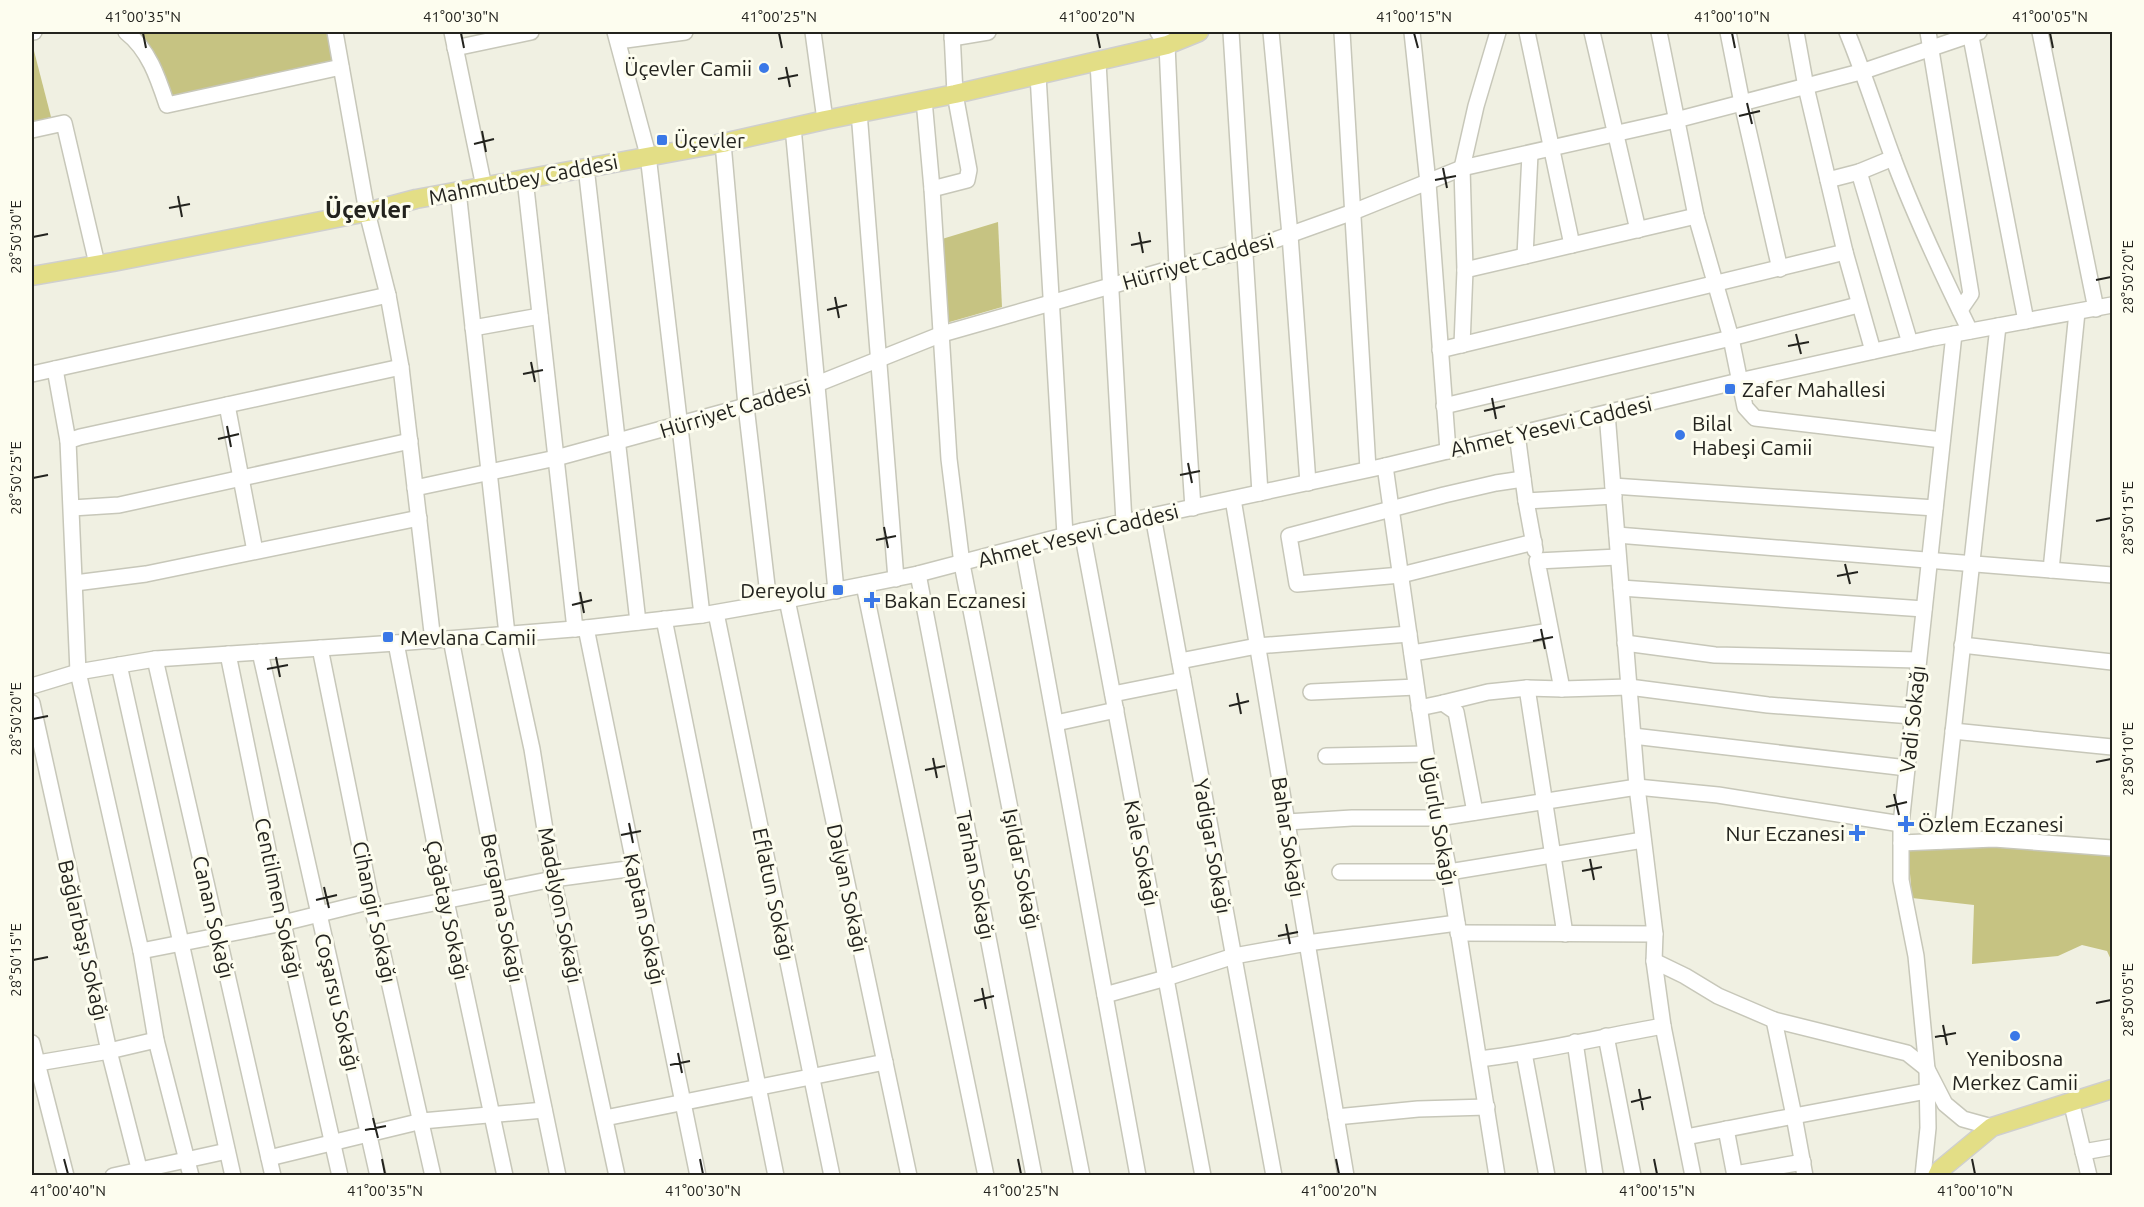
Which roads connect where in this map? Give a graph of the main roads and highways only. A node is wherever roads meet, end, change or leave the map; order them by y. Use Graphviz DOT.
graph roads {
  1 [pos="1199,32"];
  2 [pos="1162,38"];
  3 [pos="32,276"];
  4 [pos="2112,1089"];
  5 [pos="1935,1174"];
  1 -- 2 [label="main road, Mahmutbey Caddesi"];
  2 -- 3 [label="main road, Mahmutbey Caddesi"];
  4 -- 5 [label="main road"];
}
